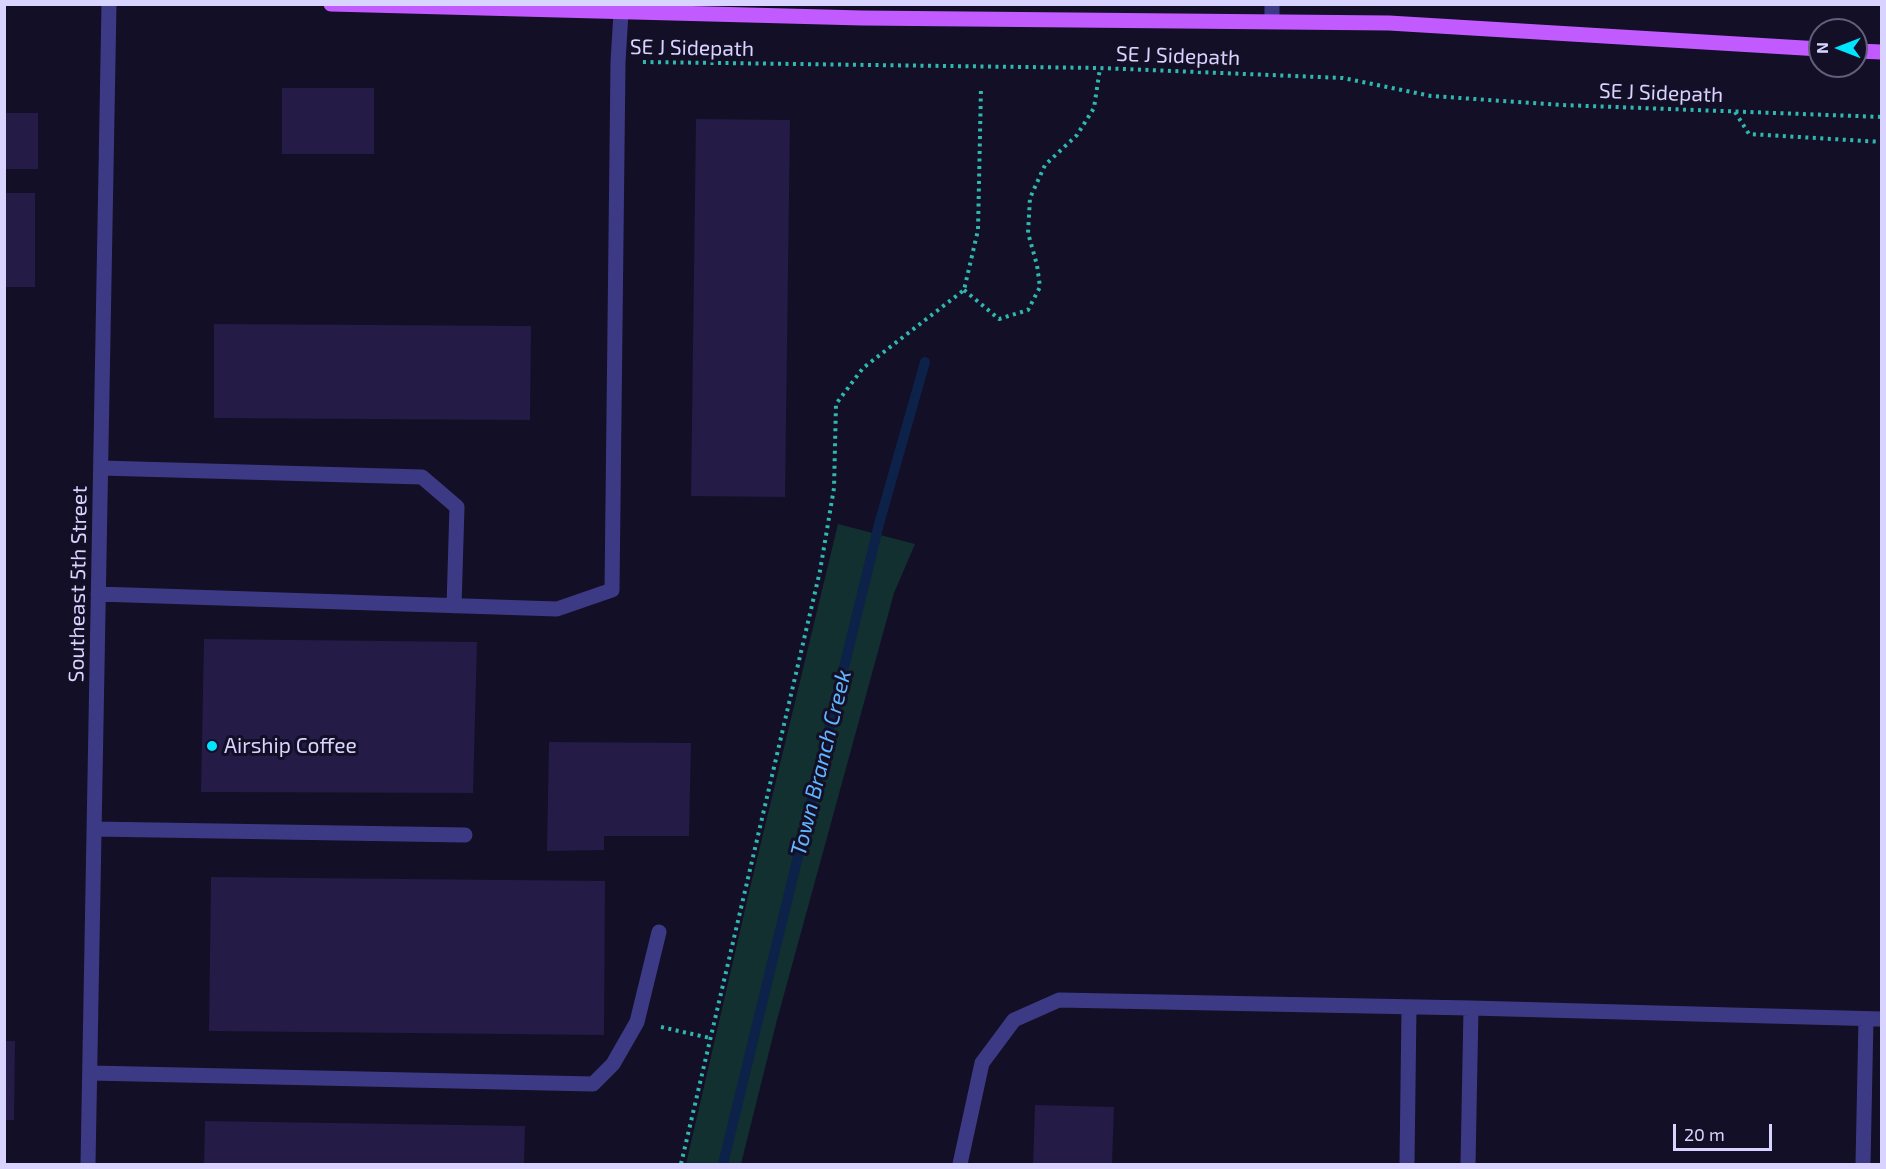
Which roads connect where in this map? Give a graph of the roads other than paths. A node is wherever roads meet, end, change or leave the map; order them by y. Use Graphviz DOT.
graph roads {
  1 [pos="109,4"];
  2 [pos="331,4"];
  3 [pos="1272,4"];
  4 [pos="438,6"];
  5 [pos="514,7"];
  6 [pos="621,13"];
  7 [pos="1272,21"];
  8 [pos="1808,48"];
  9 [pos="101,468"];
  10 [pos="98,594"];
  11 [pos="454,606"];
  12 [pos="93,830"];
  13 [pos="465,835"];
  14 [pos="659,932"];
  15 [pos="1409,1007"];
  16 [pos="1471,1008"];
  17 [pos="1874,1019"];
  18 [pos="90,1073"];
  19 [pos="88,1164"];
  20 [pos="960,1164"];
  21 [pos="1407,1164"];
  22 [pos="1468,1164"];
  23 [pos="1863,1164"];
  1 -- 9 [label="street, Southeast 5th Street"];
  2 -- 4 [label="main road"];
  3 -- 7 [label="street"];
  4 -- 5 [label="main road"];
  5 -- 6 [label="main road"];
  6 -- 7 [label="main road"];
  6 -- 11 [label="street"];
  7 -- 8 [label="main road"];
  9 -- 10 [label="street, Southeast 5th Street"];
  9 -- 11 [label="street"];
  10 -- 11 [label="street"];
  10 -- 12 [label="street, Southeast 5th Street"];
  12 -- 13 [label="street"];
  12 -- 18 [label="street, Southeast 5th Street"];
  14 -- 18 [label="street"];
  15 -- 16 [label="street"];
  15 -- 20 [label="street"];
  15 -- 21 [label="street"];
  16 -- 17 [label="street"];
  16 -- 22 [label="street"];
  17 -- 23 [label="street"];
  18 -- 19 [label="street, Southeast 5th Street"];
}
